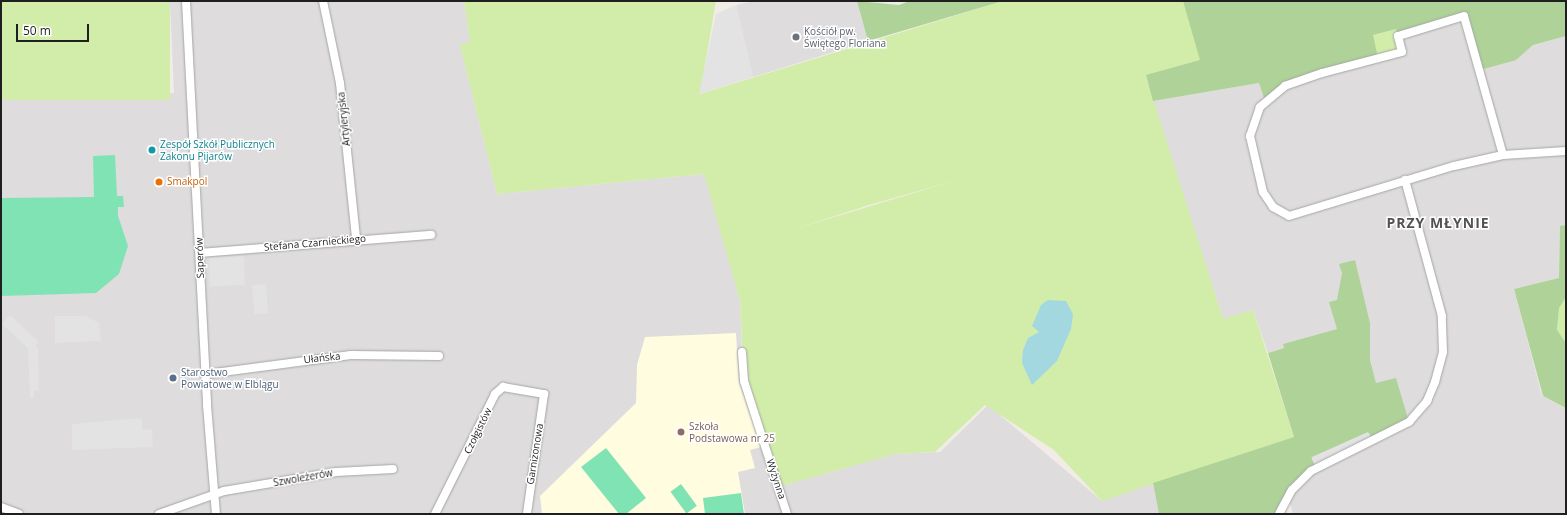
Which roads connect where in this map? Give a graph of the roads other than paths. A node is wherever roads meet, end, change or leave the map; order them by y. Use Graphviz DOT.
graph roads {
  1 [pos="186,1"];
  2 [pos="322,1"];
  3 [pos="1566,151"];
  4 [pos="1504,155"];
  5 [pos="1405,180"];
  6 [pos="431,235"];
  7 [pos="356,239"];
  8 [pos="200,252"];
  9 [pos="742,352"];
  10 [pos="439,356"];
  11 [pos="207,374"];
  12 [pos="544,394"];
  13 [pos="393,469"];
  14 [pos="213,494"];
  15 [pos="1,506"];
  16 [pos="19,514"];
  17 [pos="159,514"];
  18 [pos="216,514"];
  19 [pos="435,514"];
  20 [pos="527,514"];
  21 [pos="787,514"];
  22 [pos="1279,514"];
  1 -- 8 [label="street, Saperów"];
  2 -- 7 [label="street, Artyleryjska"];
  3 -- 4 [label="street"];
  4 -- 5 [label="street"];
  4 -- 5 [label="street"];
  5 -- 22 [label="street"];
  6 -- 7 [label="street, Stefana Czarnieckiego"];
  7 -- 8 [label="street, Stefana Czarnieckiego"];
  8 -- 11 [label="street, Saperów"];
  9 -- 21 [label="street, Wyżynna"];
  10 -- 11 [label="street, Ułańska"];
  11 -- 14 [label="street, Saperów"];
  12 -- 19 [label="street, Czołgistów"];
  12 -- 20 [label="street, Garnizonowa"];
  13 -- 14 [label="street, Szwoleżerów"];
  14 -- 17 [label="street, Szwoleżerów"];
  14 -- 18 [label="street, Saperów"];
  15 -- 16 [label="street"];
}
